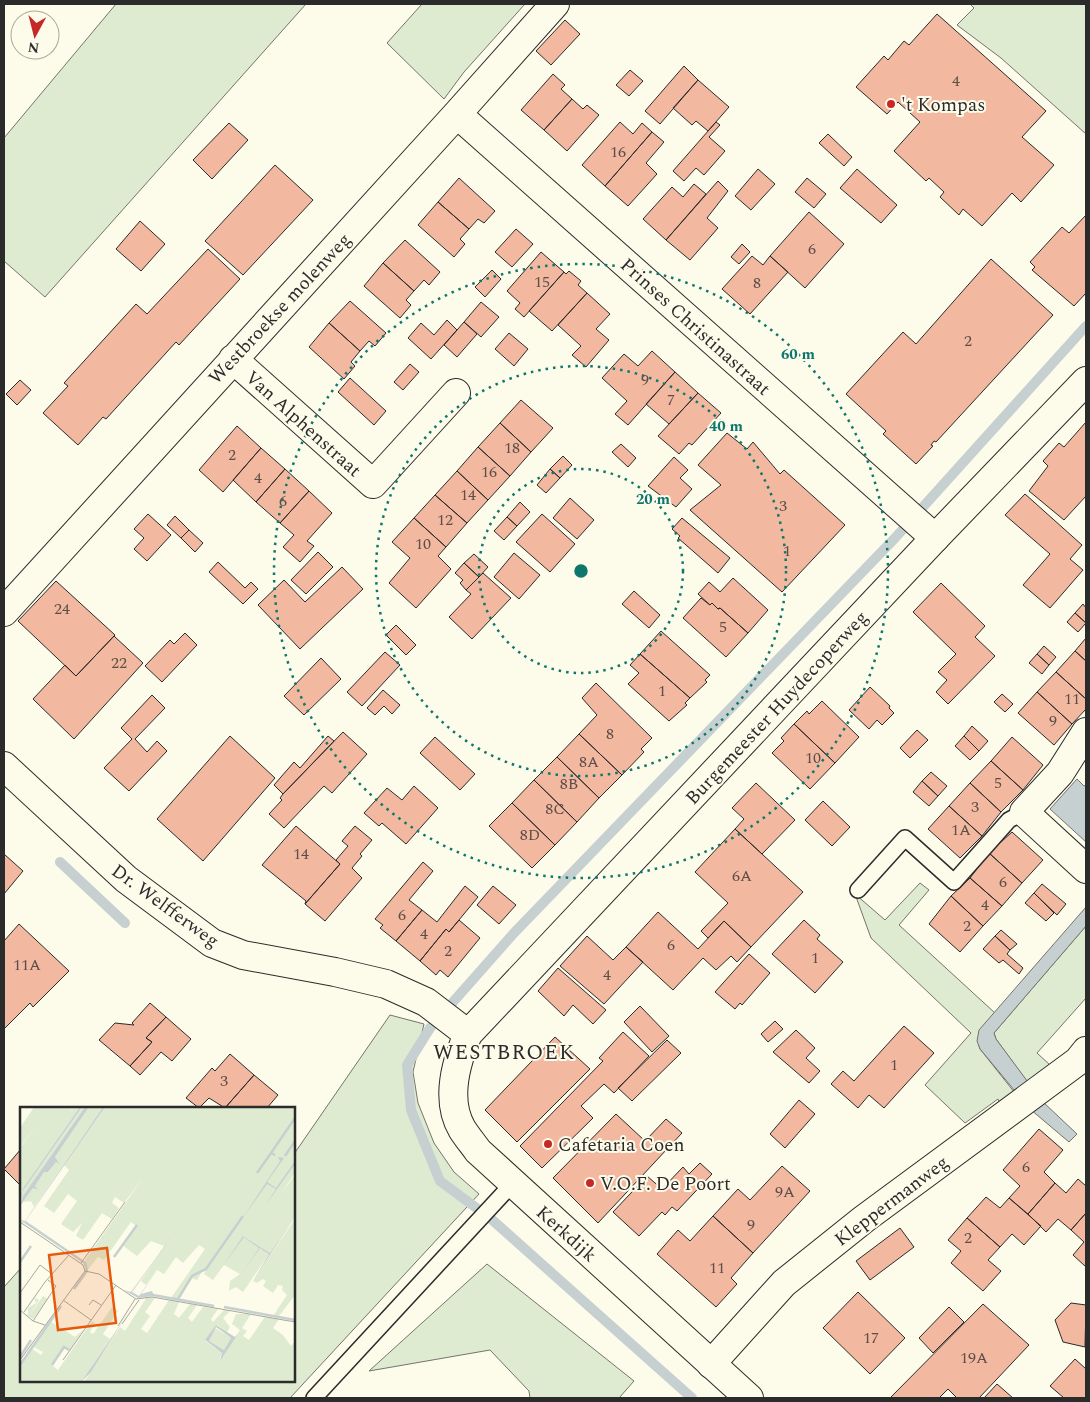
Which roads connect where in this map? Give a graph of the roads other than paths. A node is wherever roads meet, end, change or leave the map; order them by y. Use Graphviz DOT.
graph roads {
  1 [pos="555,4"];
  2 [pos="457,114"];
  3 [pos="233,358"];
  4 [pos="1086,381"];
  5 [pos="456,393"];
  6 [pos="935,538"];
  7 [pos="4,612"];
  8 [pos="1086,732"];
  9 [pos="4,766"];
  10 [pos="1024,812"];
  11 [pos="1086,869"];
  12 [pos="858,890"];
  13 [pos="463,1030"];
  14 [pos="1083,1060"];
  15 [pos="513,1183"];
  16 [pos="711,1364"];
  17 [pos="314,1398"];
  18 [pos="749,1398"];
  1 -- 2 [label="street, Westbroekse molenweg"];
  2 -- 3 [label="street, Westbroekse molenweg"];
  2 -- 6 [label="street, Prinses Christinastraat"];
  3 -- 5 [label="street, Van Alphenstraat"];
  3 -- 7 [label="street, Westbroekse molenweg"];
  4 -- 6 [label="street, Burgemeester Huydecoperweg"];
  6 -- 13 [label="street, Burgemeester Huydecoperweg"];
  8 -- 10 [label="street"];
  9 -- 13 [label="street, Dr. Welfferweg"];
  10 -- 11 [label="street"];
  10 -- 12 [label="lane"];
  13 -- 15 [label="street, Kerkdijk"];
  14 -- 16 [label="street, Kleppermanweg"];
  15 -- 16 [label="street, Kerkdijk"];
  15 -- 17 [label="lane"];
  16 -- 18 [label="street, Kerkdijk"];
}
